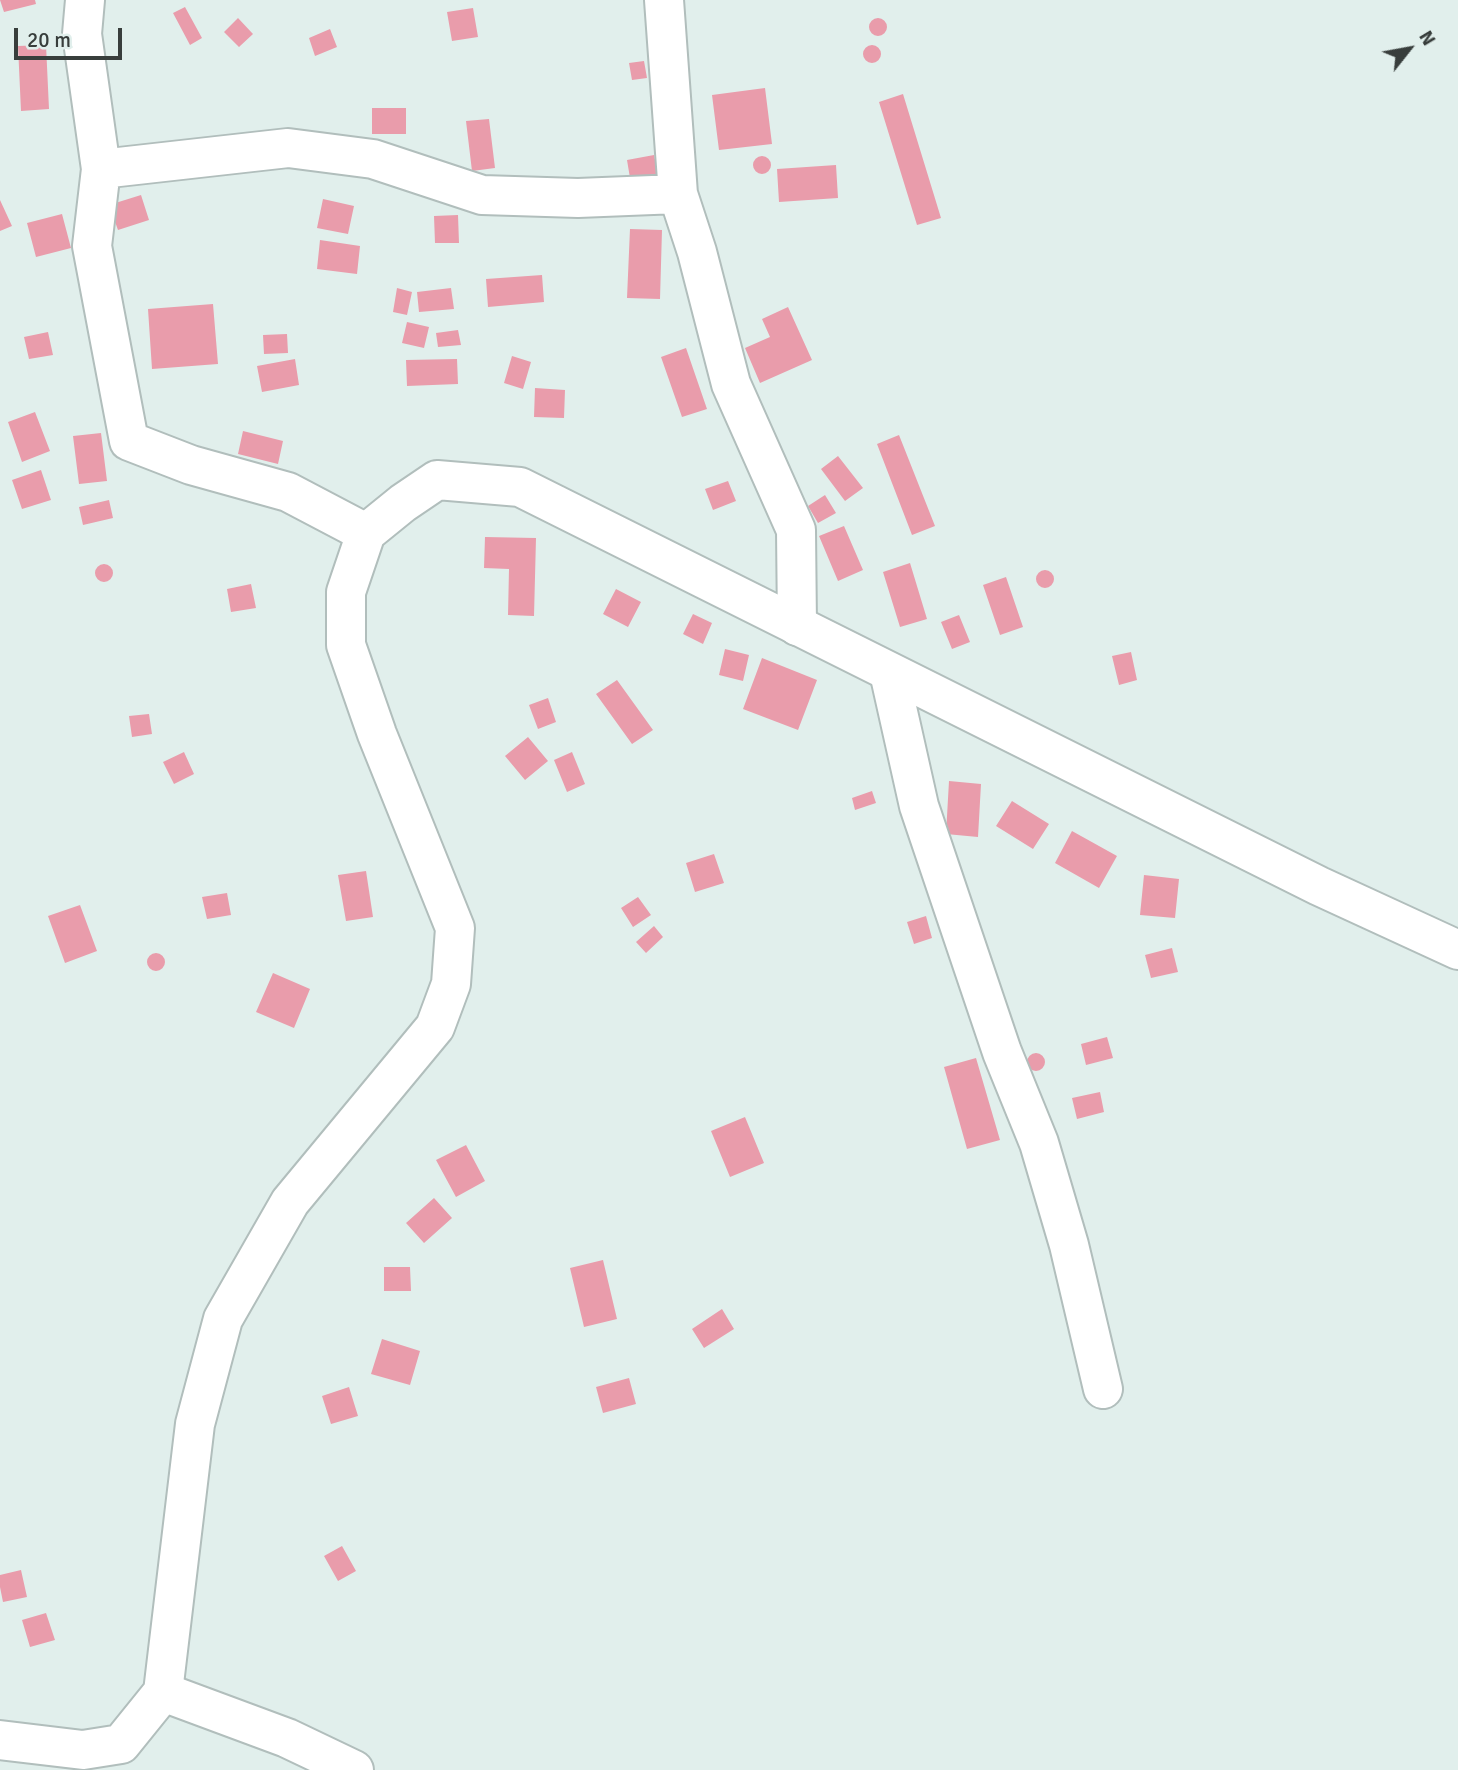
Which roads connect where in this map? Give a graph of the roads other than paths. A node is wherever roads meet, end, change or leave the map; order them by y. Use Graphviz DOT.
graph roads {
  1 [pos="85,0"];
  2 [pos="664,0"];
  3 [pos="102,169"];
  4 [pos="678,194"];
  5 [pos="366,533"];
  6 [pos="797,626"];
  7 [pos="890,672"];
  8 [pos="1458,950"];
  9 [pos="1103,1389"];
  10 [pos="163,1692"];
  11 [pos="0,1740"];
  12 [pos="354,1770"];
  1 -- 3 [label="street"];
  2 -- 4 [label="street"];
  3 -- 4 [label="street"];
  3 -- 5 [label="street"];
  4 -- 6 [label="street"];
  5 -- 6 [label="street"];
  5 -- 10 [label="street"];
  6 -- 7 [label="street"];
  7 -- 8 [label="street"];
  7 -- 9 [label="street"];
  10 -- 11 [label="street"];
  10 -- 12 [label="street"];
}
